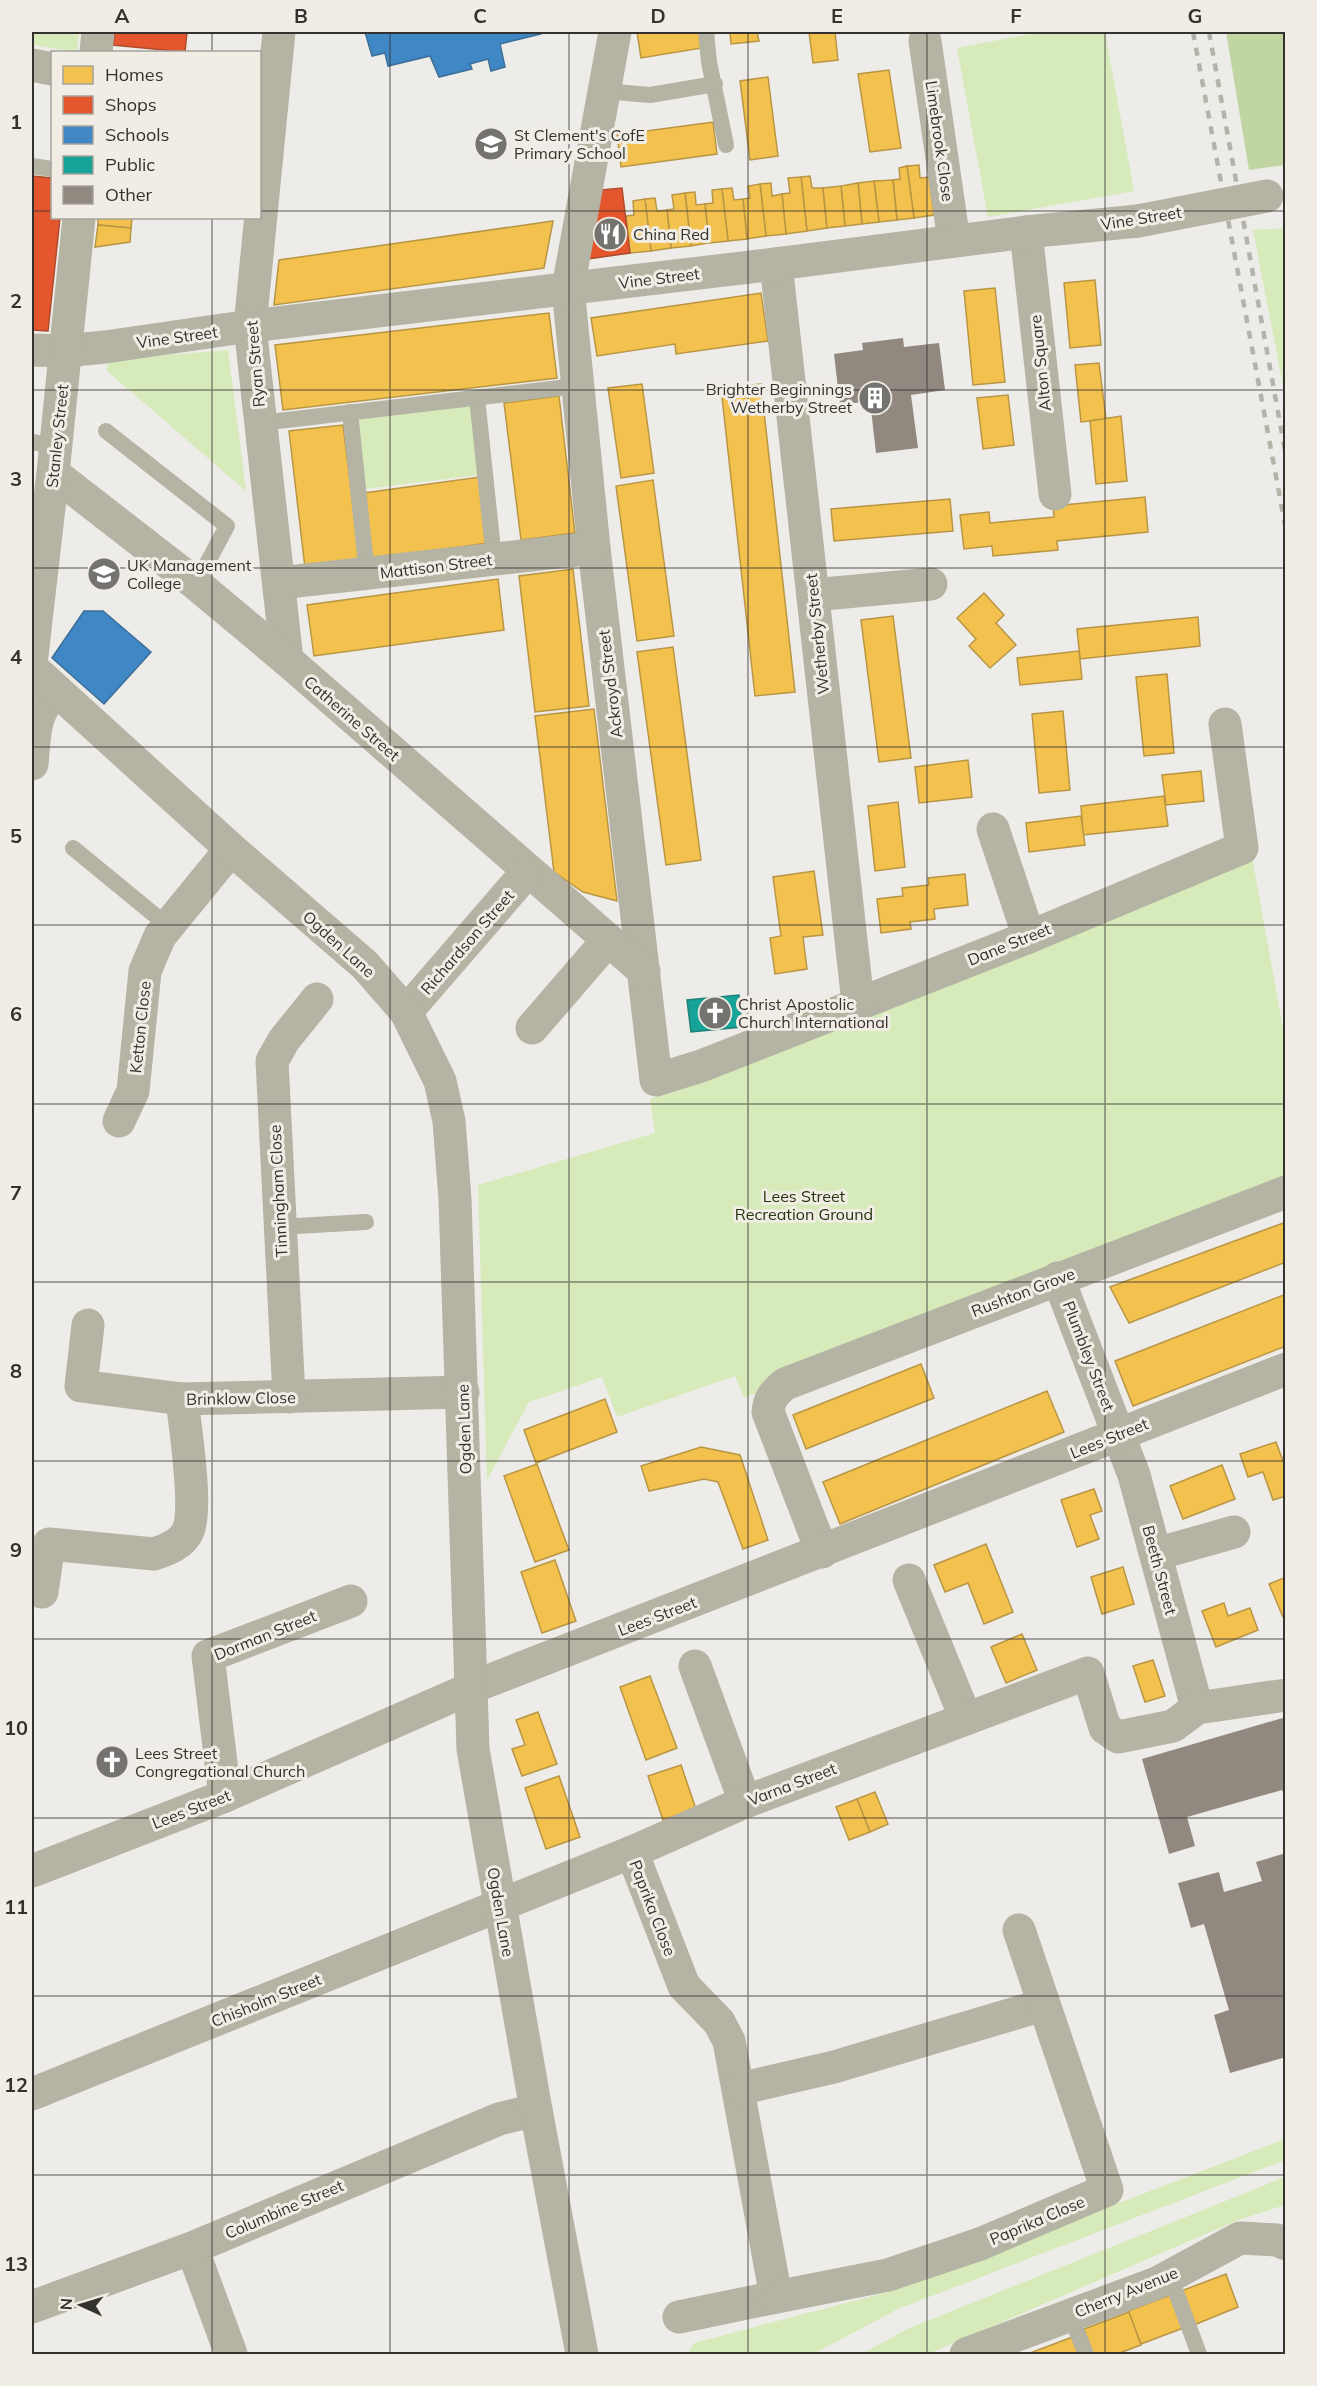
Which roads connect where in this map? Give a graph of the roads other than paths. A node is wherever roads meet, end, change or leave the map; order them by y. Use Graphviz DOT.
graph roads {
  1 [pos="98,32"];
  2 [pos="279,32"];
  3 [pos="615,32"];
  4 [pos="706,32"];
  5 [pos="926,41"];
  6 [pos="96,51"];
  7 [pos="32,65"];
  8 [pos="51,69"];
  9 [pos="715,84"];
  10 [pos="604,91"];
  11 [pos="726,145"];
  12 [pos="32,166"];
  13 [pos="51,169"];
  14 [pos="1276,196"];
  15 [pos="261,214"];
  16 [pos="79,219"];
  17 [pos="261,219"];
  18 [pos="1026,232"];
  19 [pos="954,241"];
  20 [pos="776,264"];
  21 [pos="568,288"];
  22 [pos="250,326"];
  23 [pos="32,350"];
  24 [pos="64,351"];
  25 [pos="576,386"];
  26 [pos="477,398"];
  27 [pos="350,412"];
  28 [pos="261,423"];
  29 [pos="106,432"];
  30 [pos="47,454"];
  31 [pos="1055,494"];
  32 [pos="594,548"];
  33 [pos="494,559"];
  34 [pos="367,574"];
  35 [pos="196,584"];
  36 [pos="279,584"];
  37 [pos="931,584"];
  38 [pos="813,595"];
  39 [pos="32,655"];
  40 [pos="287,660"];
  41 [pos="32,668"];
  42 [pos="56,690"];
  43 [pos="1225,724"];
  44 [pos="32,764"];
  45 [pos="993,829"];
  46 [pos="73,848"];
  47 [pos="231,849"];
  48 [pos="527,872"];
  49 [pos="168,926"];
  50 [pos="1029,937"];
  51 [pos="608,940"];
  52 [pos="644,971"];
  53 [pos="317,999"];
  54 [pos="858,1004"];
  55 [pos="406,1012"];
  56 [pos="531,1028"];
  57 [pos="656,1080"];
  58 [pos="119,1121"];
  59 [pos="1286,1192"];
  60 [pos="366,1222"];
  61 [pos="279,1227"];
  62 [pos="1058,1278"];
  63 [pos="88,1325"];
  64 [pos="1286,1369"];
  65 [pos="463,1392"];
  66 [pos="290,1397"];
  67 [pos="182,1399"];
  68 [pos="1119,1434"];
  69 [pos="1234,1532"];
  70 [pos="822,1552"];
  71 [pos="1156,1554"];
  72 [pos="909,1580"];
  73 [pos="42,1592"];
  74 [pos="351,1601"];
  75 [pos="695,1666"];
  76 [pos="472,1688"];
  77 [pos="1286,1695"];
  78 [pos="1197,1708"];
  79 [pos="966,1719"];
  80 [pos="225,1796"];
  81 [pos="745,1802"];
  82 [pos="632,1852"];
  83 [pos="32,1871"];
  84 [pos="500,1906"];
  85 [pos="1018,1930"];
  86 [pos="1043,2005"];
  87 [pos="739,2089"];
  88 [pos="32,2094"];
  89 [pos="536,2110"];
  90 [pos="1286,2244"];
  91 [pos="192,2248"];
  92 [pos="1170,2276"];
  93 [pos="776,2297"];
  94 [pos="32,2307"];
  95 [pos="1070,2315"];
  96 [pos="679,2317"];
  97 [pos="231,2355"];
  98 [pos="582,2355"];
  99 [pos="966,2355"];
  100 [pos="1086,2355"];
  101 [pos="1199,2355"];
  1 -- 6 [label="street"];
  2 -- 15 [label="street, Ryan Street"];
  3 -- 10 [label="street, Ackroyd Street"];
  4 -- 9 [label="lane"];
  5 -- 19 [label="street, Limebrook Close"];
  7 -- 8 [label="street"];
  9 -- 10 [label="lane"];
  9 -- 11 [label="lane"];
  10 -- 21 [label="street, Ackroyd Street"];
  12 -- 13 [label="lane"];
  14 -- 18 [label="street, Vine Street, bridge"];
  16 -- 24 [label="street, Stanley Street"];
  17 -- 22 [label="street, Ryan Street"];
  18 -- 19 [label="street, Vine Street"];
  18 -- 31 [label="street, Alton Square"];
  19 -- 20 [label="street, Vine Street"];
  20 -- 21 [label="street, Vine Street"];
  20 -- 38 [label="street, Wetherby Street"];
  21 -- 22 [label="street, Vine Street"];
  21 -- 25 [label="street, Ackroyd Street"];
  22 -- 24 [label="street, Vine Street"];
  22 -- 28 [label="street, Ryan Street"];
  23 -- 24 [label="street, Vine Street"];
  24 -- 30 [label="street, Stanley Street"];
  25 -- 26 [label="lane"];
  25 -- 32 [label="street, Ackroyd Street"];
  26 -- 27 [label="lane"];
  26 -- 33 [label="lane"];
  27 -- 28 [label="lane"];
  27 -- 34 [label="lane"];
  28 -- 36 [label="street, Ryan Street"];
  29 -- 35 [label="lane"];
  30 -- 35 [label="street, Catherine Street"];
  30 -- 39 [label="street, Stanley Street"];
  32 -- 33 [label="street, Mattison Street"];
  32 -- 52 [label="street, Ackroyd Street"];
  33 -- 34 [label="street, Mattison Street"];
  34 -- 36 [label="street, Mattison Street"];
  35 -- 40 [label="street, Catherine Street"];
  36 -- 40 [label="street, Ryan Street"];
  37 -- 38 [label="street"];
  38 -- 54 [label="street, Wetherby Street"];
  40 -- 48 [label="street, Catherine Street"];
  41 -- 42 [label="street, Ogden Lane"];
  42 -- 44 [label="street"];
  42 -- 47 [label="street, Ogden Lane"];
  43 -- 50 [label="street, Dane Street"];
  45 -- 50 [label="street"];
  46 -- 49 [label="lane"];
  47 -- 49 [label="street, Ketton Close"];
  47 -- 55 [label="street, Ogden Lane"];
  48 -- 51 [label="street, Catherine Street"];
  48 -- 55 [label="street, Richardson Street"];
  49 -- 58 [label="street, Ketton Close"];
  50 -- 54 [label="street, Dane Street"];
  51 -- 52 [label="street, Catherine Street"];
  51 -- 56 [label="street"];
  52 -- 57 [label="street, Ackroyd Street"];
  53 -- 61 [label="street, Tinningham Close"];
  54 -- 57 [label="street, Dane Street"];
  55 -- 65 [label="street, Ogden Lane"];
  59 -- 62 [label="street, Rushton Grove"];
  60 -- 61 [label="lane"];
  61 -- 66 [label="street, Tinningham Close"];
  62 -- 68 [label="street, Plumbley Street"];
  62 -- 70 [label="street, Rushton Grove"];
  63 -- 67 [label="street, Brinklow Close"];
  64 -- 68 [label="street, Lees Street"];
  65 -- 66 [label="street, Brinklow Close"];
  65 -- 76 [label="street, Ogden Lane"];
  66 -- 67 [label="street, Brinklow Close"];
  67 -- 73 [label="street"];
  68 -- 70 [label="street, Lees Street"];
  68 -- 71 [label="street, Beeth Street"];
  69 -- 71 [label="street"];
  70 -- 76 [label="street, Lees Street"];
  71 -- 78 [label="street, Beeth Street"];
  72 -- 79 [label="street"];
  74 -- 80 [label="street, Dorman Street"];
  75 -- 81 [label="street"];
  76 -- 80 [label="street, Lees Street"];
  76 -- 84 [label="street, Ogden Lane"];
  77 -- 78 [label="street"];
  78 -- 79 [label="street, Varna Street"];
  79 -- 81 [label="street, Varna Street"];
  80 -- 83 [label="street, Lees Street"];
  81 -- 82 [label="street, Varna Street"];
  82 -- 84 [label="street, Varna Street"];
  82 -- 87 [label="street, Paprika Close"];
  84 -- 88 [label="street, Chisholm Street"];
  84 -- 89 [label="street, Ogden Lane"];
  85 -- 86 [label="street, Paprika Close"];
  86 -- 87 [label="street"];
  86 -- 93 [label="street, Paprika Close"];
  87 -- 93 [label="street, Paprika Close"];
  89 -- 91 [label="street, Columbine Street"];
  89 -- 98 [label="street, Ogden Lane"];
  90 -- 92 [label="street, Cherry Avenue"];
  91 -- 94 [label="street, Columbine Street"];
  91 -- 97 [label="street"];
  92 -- 95 [label="street, Cherry Avenue"];
  92 -- 101 [label="lane"];
  93 -- 96 [label="street, Paprika Close"];
  95 -- 99 [label="street, Cherry Avenue"];
  95 -- 100 [label="lane"];
}
